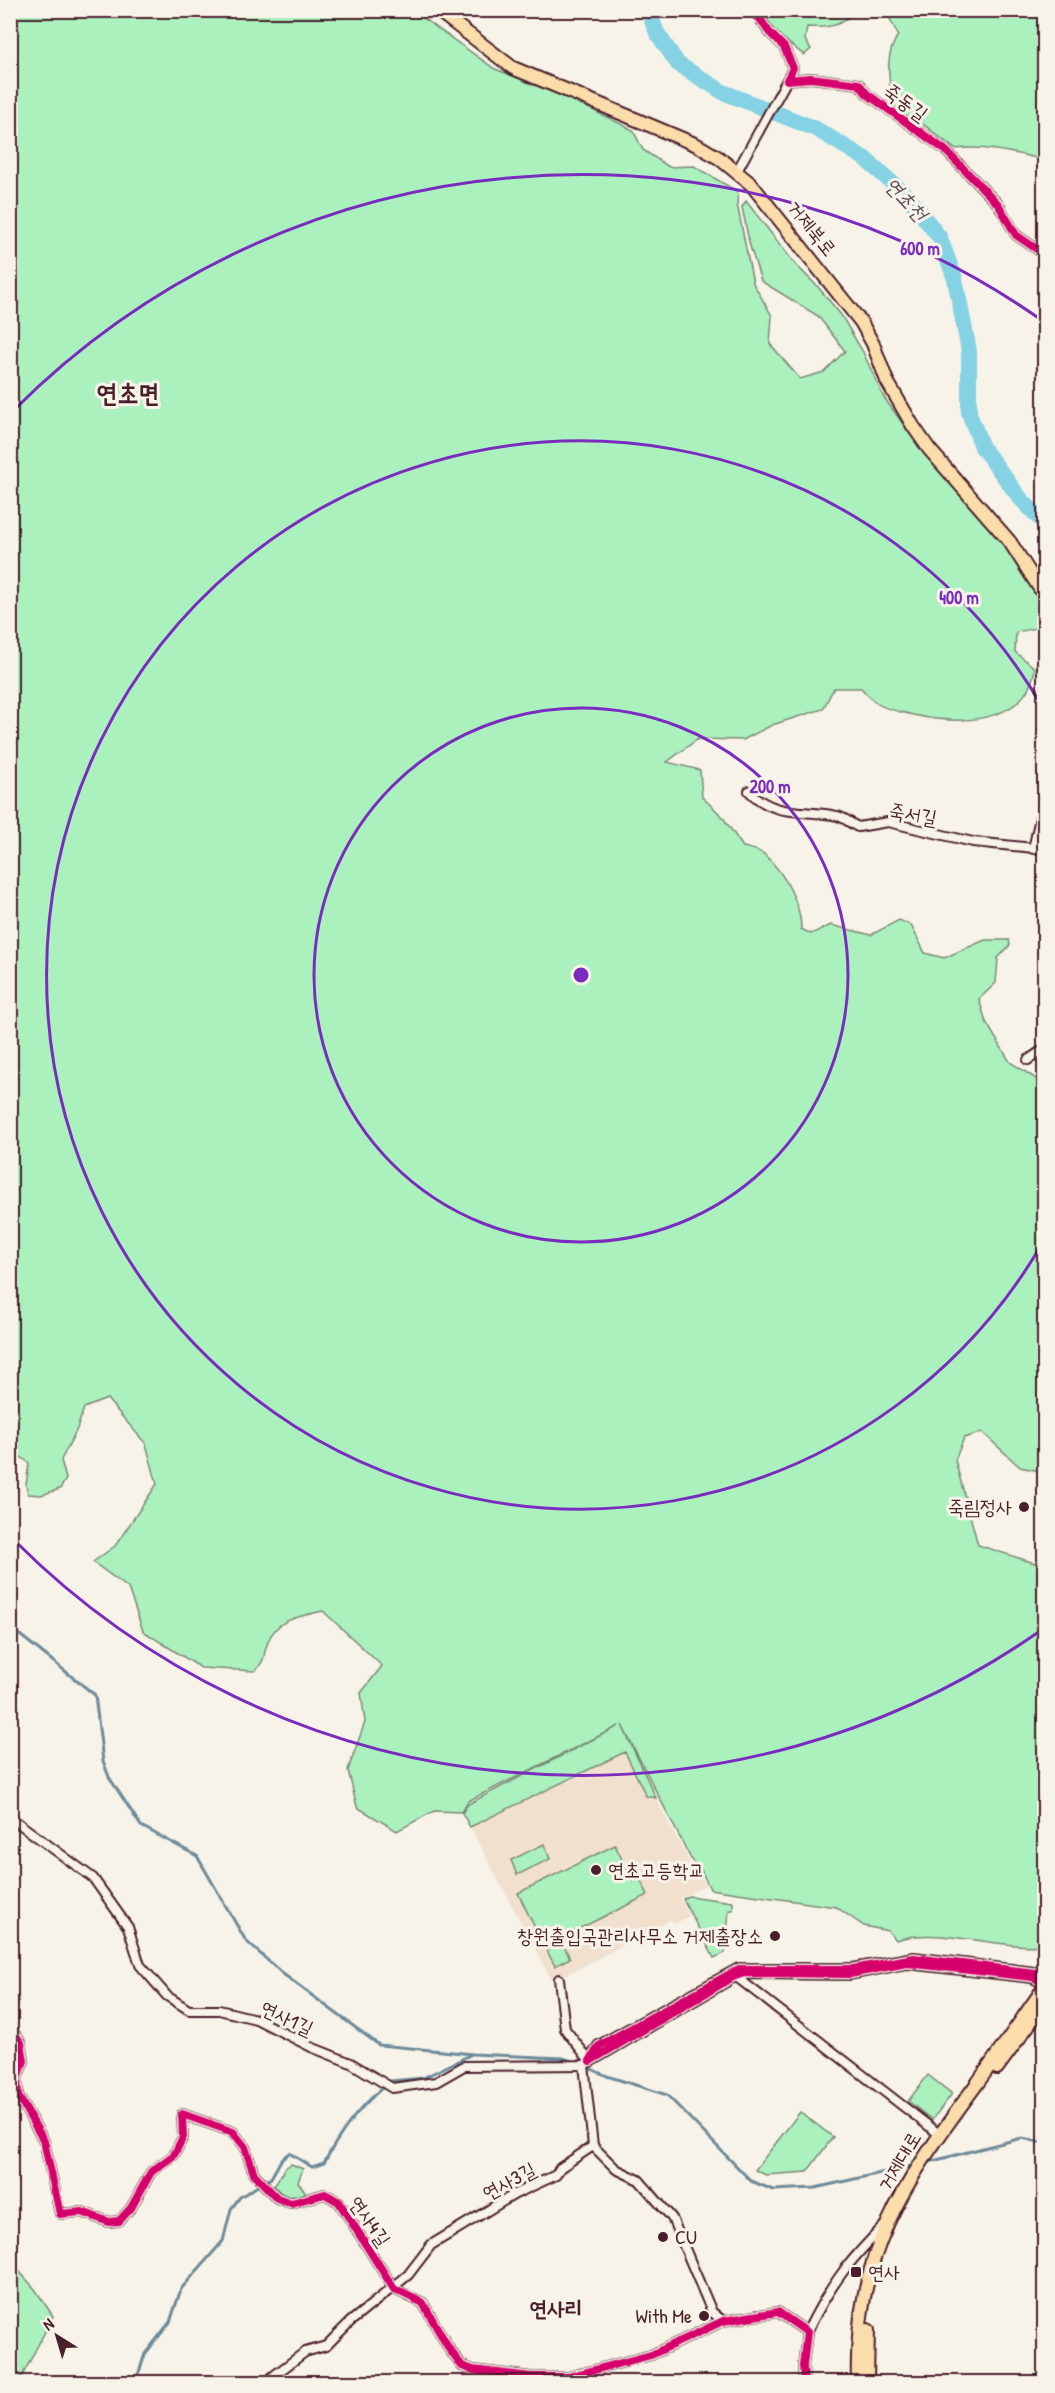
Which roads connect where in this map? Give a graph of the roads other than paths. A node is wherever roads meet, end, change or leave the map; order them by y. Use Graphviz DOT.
graph roads {
  1 [pos="437,10"];
  2 [pos="754,10"];
  3 [pos="787,80"];
  4 [pos="737,171"];
  5 [pos="1044,254"];
  6 [pos="1043,588"];
  7 [pos="749,791"];
  8 [pos="1044,800"];
  9 [pos="1033,849"];
  10 [pos="1044,849"];
  11 [pos="1044,1049"];
  12 [pos="1044,1054"];
  13 [pos="10,1817"];
  14 [pos="733,1974"];
  15 [pos="1044,1974"];
  16 [pos="559,1979"];
  17 [pos="1044,1982"];
  18 [pos="1044,1989"];
  19 [pos="1044,2004"];
  20 [pos="10,2027"];
  21 [pos="587,2063"];
  22 [pos="939,2134"];
  23 [pos="592,2146"];
  24 [pos="929,2156"];
  25 [pos="918,2172"];
  26 [pos="887,2223"];
  27 [pos="394,2289"];
  28 [pos="723,2321"];
  29 [pos="807,2332"];
  30 [pos="269,2382"];
  31 [pos="804,2382"];
  32 [pos="858,2382"];
  33 [pos="867,2382"];
  1 -- 4 [label="main road, 거제북로"];
  2 -- 3 [label="street"];
  3 -- 4 [label="street"];
  3 -- 5 [label="street, 죽동길"];
  4 -- 6 [label="main road, 거제북로"];
  7 -- 9 [label="street, 죽서길"];
  8 -- 9 [label="street"];
  9 -- 10 [label="street, 죽서길"];
  11 -- 12 [label="street"];
  13 -- 21 [label="street, 연사1길"];
  14 -- 15 [label="street"];
  14 -- 17 [label="street"];
  14 -- 21 [label="street"];
  14 -- 22 [label="street"];
  16 -- 21 [label="street"];
  18 -- 22 [label="main road, 거제대로"];
  19 -- 24 [label="main road, 거제대로"];
  20 -- 27 [label="street, 연사4길"];
  21 -- 23 [label="street"];
  22 -- 24 [label="main road, 거제대로"];
  23 -- 27 [label="street, 연사3길"];
  23 -- 28 [label="street"];
  24 -- 25 [label="main road, 거제대로"];
  25 -- 26 [label="main road, 거제대로"];
  25 -- 33 [label="main road, 거제대로"];
  26 -- 29 [label="street"];
  26 -- 32 [label="main road, 거제대로"];
  27 -- 28 [label="street"];
  27 -- 30 [label="street, 연사3길"];
  28 -- 29 [label="street"];
  29 -- 31 [label="street"];
}
